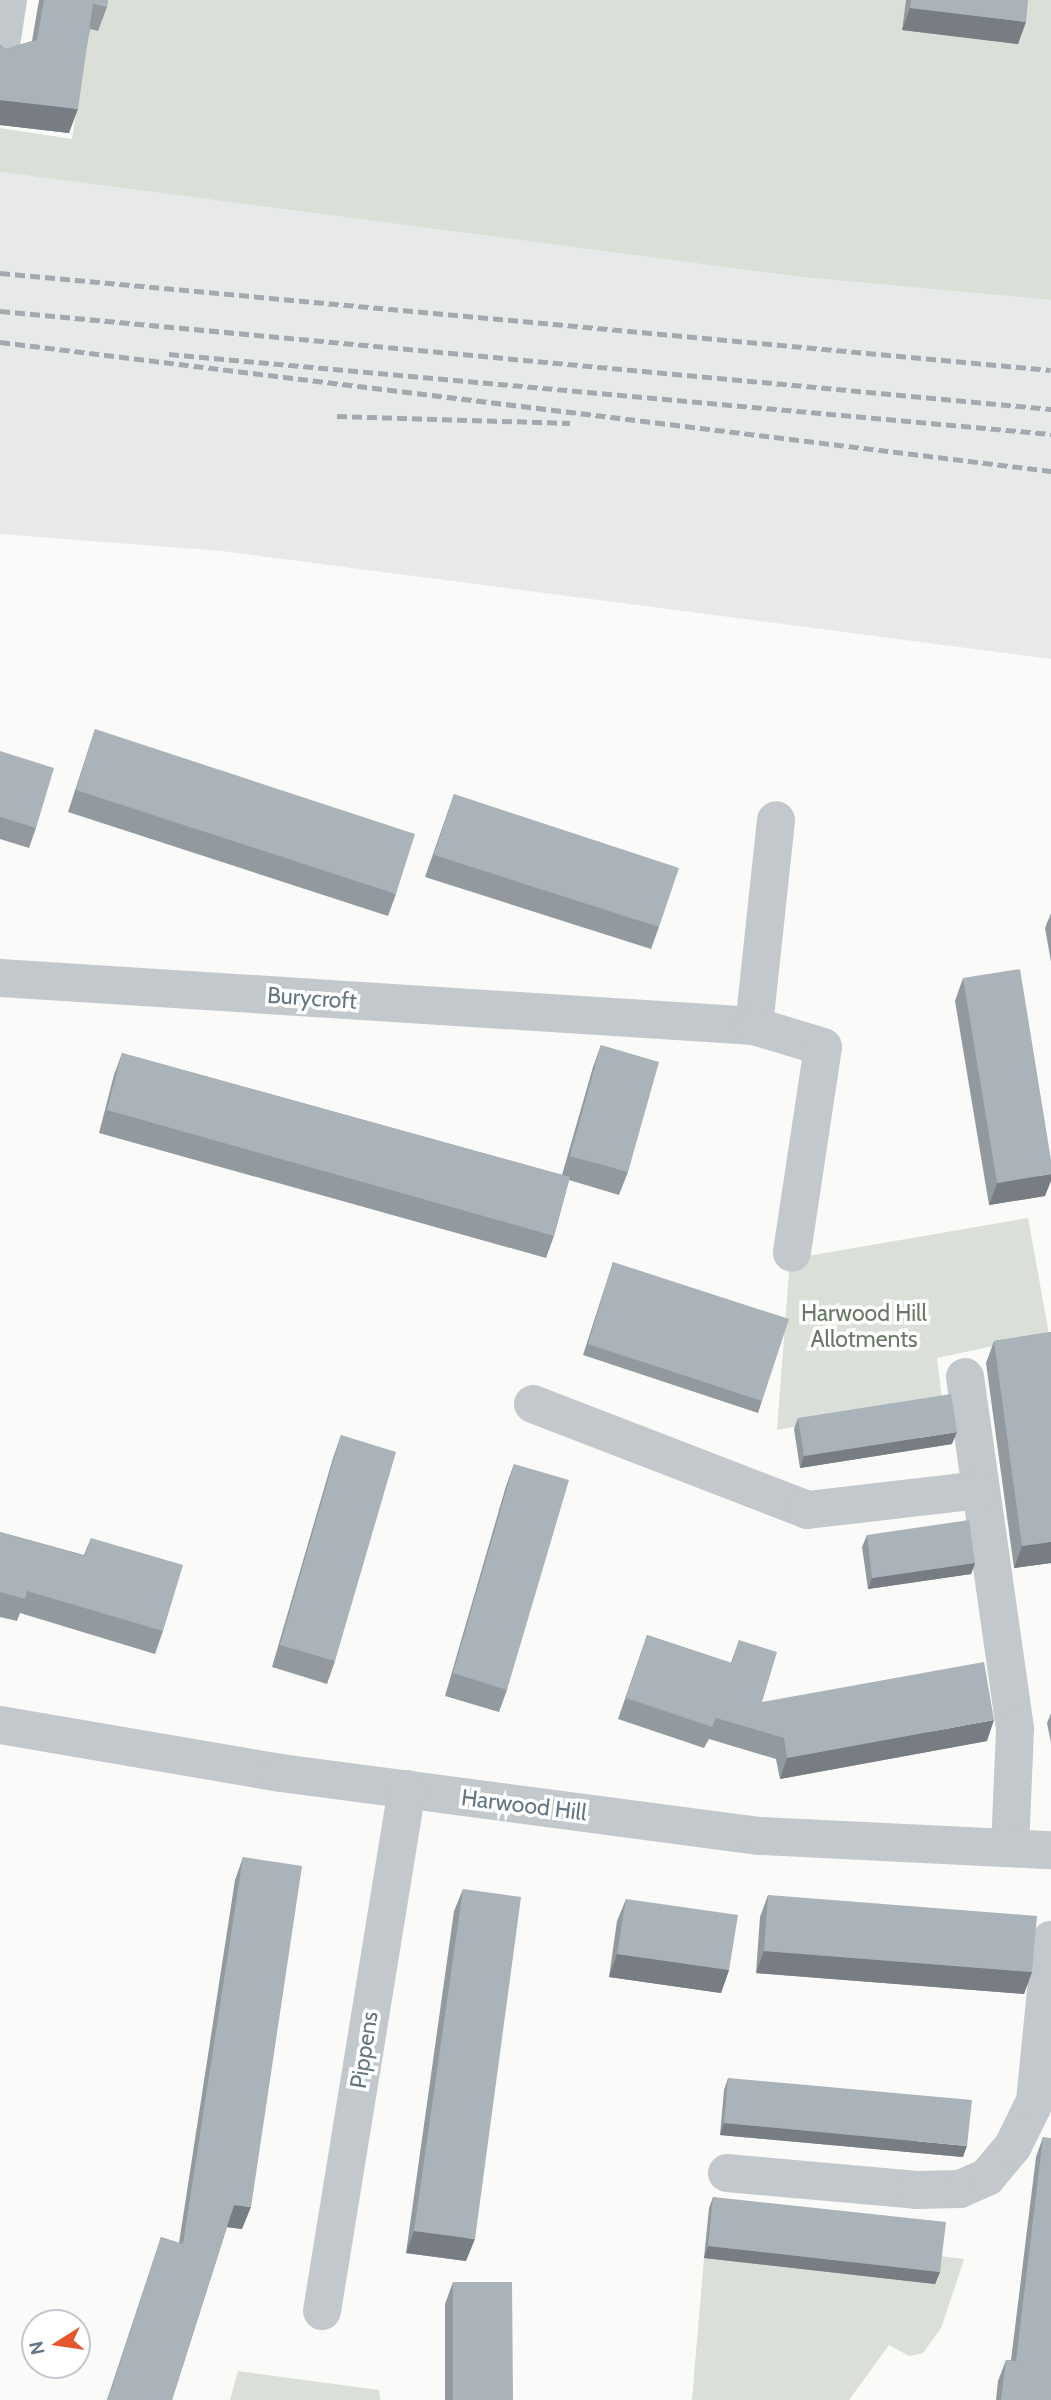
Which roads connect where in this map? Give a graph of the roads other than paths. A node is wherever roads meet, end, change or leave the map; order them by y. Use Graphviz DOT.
graph roads {
  1 [pos="8,0"];
  2 [pos="0,51"];
  3 [pos="776,820"];
  4 [pos="0,978"];
  5 [pos="754,1026"];
  6 [pos="792,1253"];
  7 [pos="965,1377"];
  8 [pos="533,1404"];
  9 [pos="981,1490"];
  10 [pos="0,1725"];
  11 [pos="407,1789"];
  12 [pos="1010,1847"];
  13 [pos="1051,1850"];
  14 [pos="1051,1940"];
  15 [pos="727,2173"];
  16 [pos="322,2311"];
  1 -- 2 [label="street"];
  3 -- 5 [label="street"];
  4 -- 5 [label="street, Burycroft"];
  5 -- 6 [label="street, Burycroft"];
  7 -- 9 [label="street"];
  8 -- 9 [label="street"];
  9 -- 12 [label="street"];
  10 -- 11 [label="street, Harwood Hill"];
  11 -- 12 [label="street, Harwood Hill"];
  11 -- 16 [label="street, Pippens"];
  12 -- 13 [label="street, Harwood Hill"];
  14 -- 15 [label="street"];
}
